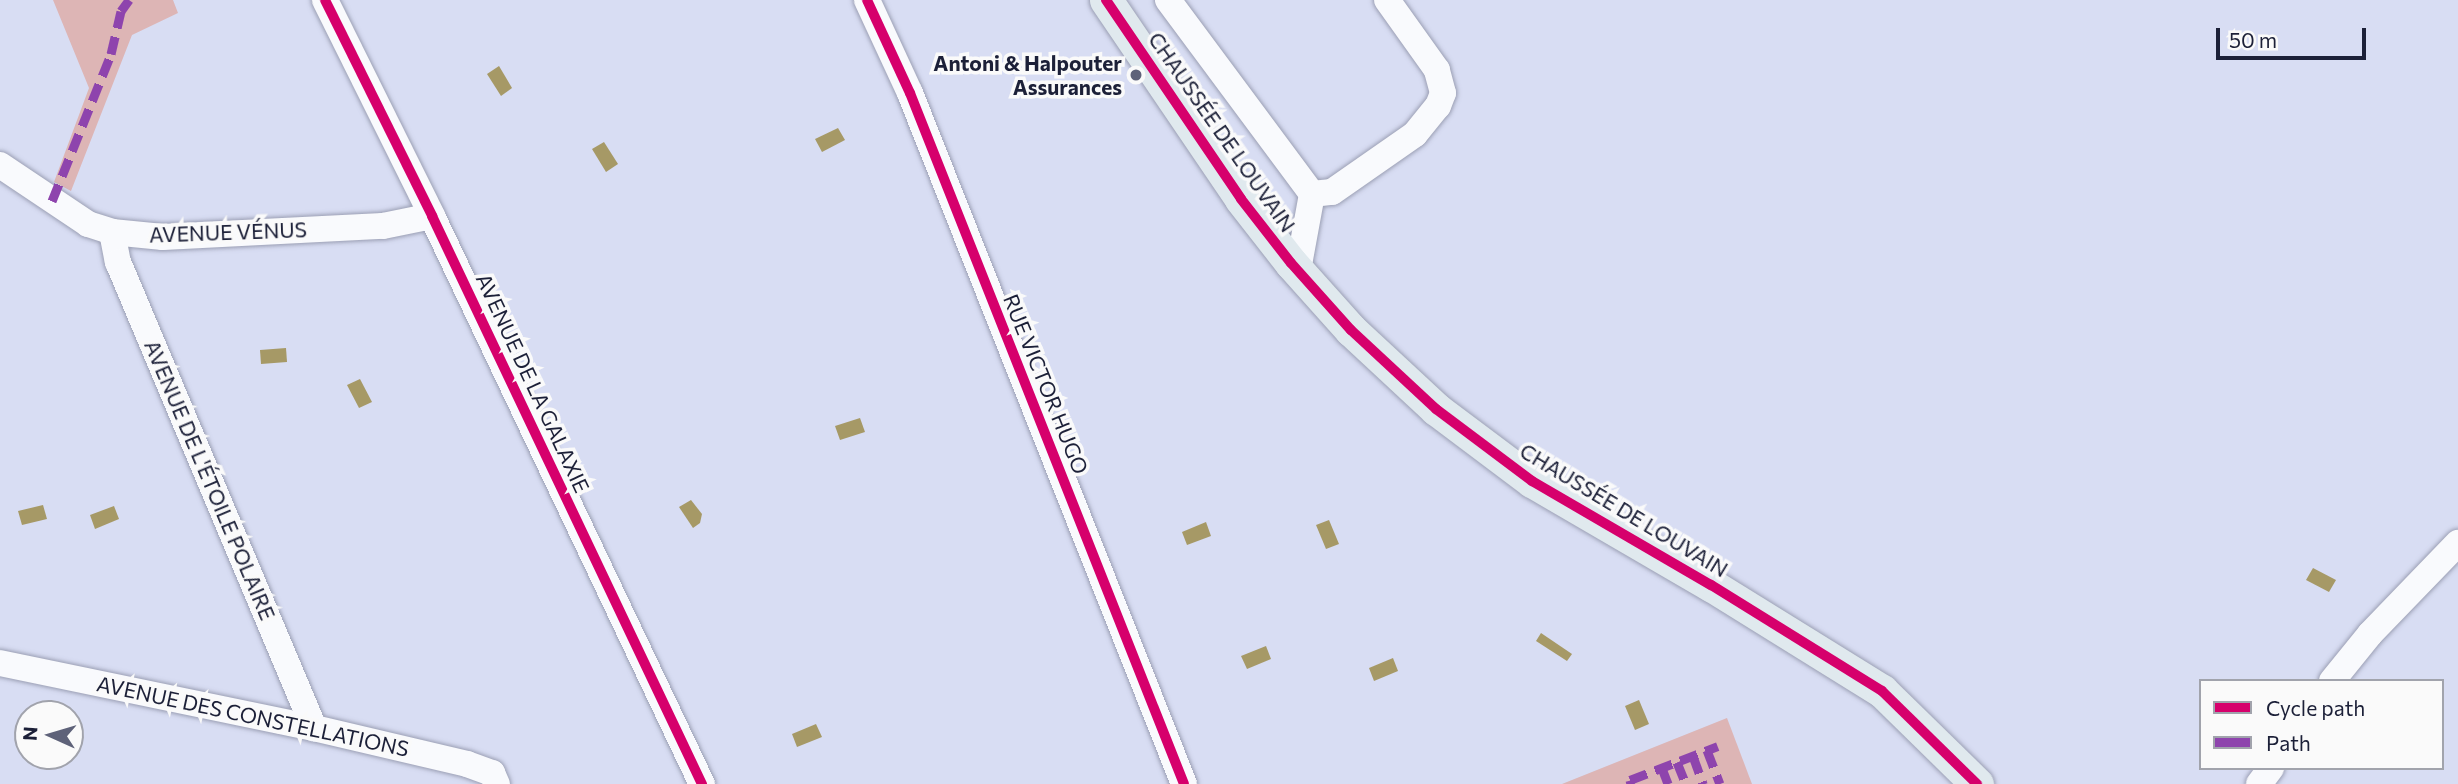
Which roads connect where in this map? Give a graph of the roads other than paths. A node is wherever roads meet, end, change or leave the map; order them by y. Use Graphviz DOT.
graph roads {
  1 [pos="325,0"];
  2 [pos="867,0"];
  3 [pos="1106,0"];
  4 [pos="1168,0"];
  5 [pos="1387,0"];
  6 [pos="0,165"];
  7 [pos="1312,194"];
  8 [pos="432,216"];
  9 [pos="112,232"];
  10 [pos="1298,271"];
  11 [pos="2458,543"];
  12 [pos="0,663"];
  13 [pos="2334,679"];
  14 [pos="314,727"];
  15 [pos="498,784"];
  16 [pos="702,784"];
  17 [pos="1184,784"];
  18 [pos="1977,784"];
  1 -- 8 [label="street, AVENUE DE LA GALAXIE"];
  2 -- 17 [label="street, RUE VICTOR HUGO"];
  3 -- 10 [label="main road, CHAUSSÉE DE LOUVAIN"];
  4 -- 7 [label="street"];
  5 -- 7 [label="street"];
  6 -- 9 [label="street, AVENUE VÉNUS"];
  7 -- 10 [label="street"];
  8 -- 9 [label="street, AVENUE VÉNUS"];
  8 -- 16 [label="street, AVENUE DE LA GALAXIE"];
  9 -- 14 [label="street, AVENUE DE L'ÉTOILE POLAIRE"];
  10 -- 18 [label="main road, CHAUSSÉE DE LOUVAIN"];
  11 -- 13 [label="street"];
  12 -- 14 [label="street, AVENUE DES CONSTELLATIONS"];
  14 -- 15 [label="street, AVENUE DES CONSTELLATIONS"];
}
